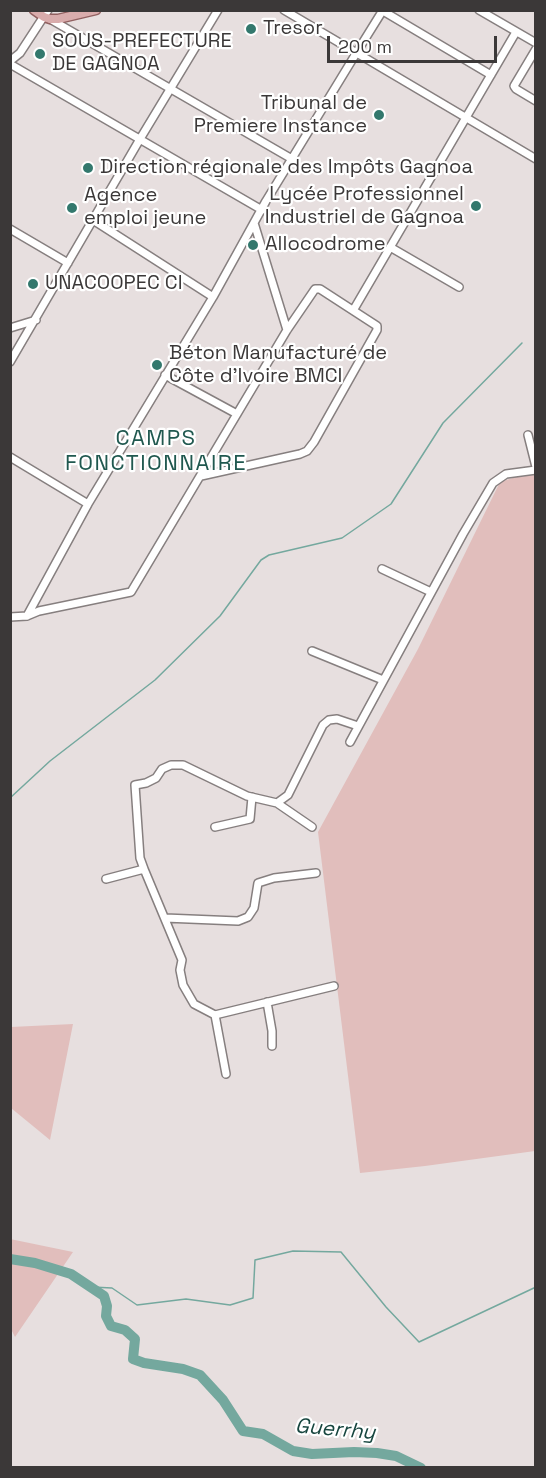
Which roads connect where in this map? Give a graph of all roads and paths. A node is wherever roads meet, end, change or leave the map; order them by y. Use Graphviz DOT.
graph roads {
  1 [pos="34,10"];
  2 [pos="96,10"];
  3 [pos="218,10"];
  4 [pos="284,10"];
  5 [pos="479,10"];
  6 [pos="383,11"];
  7 [pos="48,15"];
  8 [pos="516,32"];
  9 [pos="536,43"];
  10 [pos="536,49"];
  11 [pos="356,54"];
  12 [pos="10,62"];
  13 [pos="491,75"];
  14 [pos="170,89"];
  15 [pos="536,101"];
  16 [pos="466,118"];
  17 [pos="140,140"];
  18 [pos="292,159"];
  19 [pos="536,159"];
  20 [pos="262,210"];
  21 [pos="93,220"];
  22 [pos="254,224"];
  23 [pos="11,230"];
  24 [pos="390,247"];
  25 [pos="68,263"];
  26 [pos="459,287"];
  27 [pos="213,297"];
  28 [pos="354,309"];
  29 [pos="36,320"];
  30 [pos="10,328"];
  31 [pos="287,330"];
  32 [pos="10,362"];
  33 [pos="165,375"];
  34 [pos="237,414"];
  35 [pos="528,435"];
  36 [pos="10,457"];
  37 [pos="536,468"];
  38 [pos="201,476"];
  39 [pos="88,504"];
  40 [pos="382,569"];
  41 [pos="431,592"];
  42 [pos="27,616"];
  43 [pos="10,617"];
  44 [pos="312,651"];
  45 [pos="383,680"];
  46 [pos="358,726"];
  47 [pos="350,742"];
  48 [pos="252,797"];
  49 [pos="277,803"];
  50 [pos="215,827"];
  51 [pos="312,827"];
  52 [pos="144,869"];
  53 [pos="316,873"];
  54 [pos="106,879"];
  55 [pos="165,918"];
  56 [pos="334,986"];
  57 [pos="267,1002"];
  58 [pos="215,1015"];
  59 [pos="272,1046"];
  60 [pos="226,1074"];
  1 -- 7 [label="main road"];
  2 -- 7 [label="main road"];
  3 -- 14 [label="street"];
  4 -- 11 [label="street"];
  5 -- 8 [label="street"];
  6 -- 11 [label="street"];
  6 -- 13 [label="street"];
  7 -- 12 [label="street"];
  7 -- 14 [label="street"];
  8 -- 9 [label="street"];
  8 -- 13 [label="street"];
  10 -- 15 [label="street"];
  11 -- 16 [label="street"];
  11 -- 18 [label="street"];
  12 -- 17 [label="street"];
  13 -- 16 [label="street"];
  14 -- 17 [label="street"];
  14 -- 18 [label="street"];
  16 -- 19 [label="street"];
  16 -- 24 [label="street"];
  17 -- 20 [label="street"];
  17 -- 21 [label="street"];
  18 -- 20 [label="street"];
  20 -- 22 [label="street"];
  21 -- 25 [label="street"];
  21 -- 27 [label="street"];
  22 -- 27 [label="street"];
  22 -- 31 [label="street"];
  23 -- 25 [label="street"];
  24 -- 26 [label="street"];
  24 -- 28 [label="street"];
  25 -- 29 [label="street"];
  27 -- 33 [label="street"];
  28 -- 31 [label="street"];
  28 -- 38 [label="street"];
  29 -- 30 [label="street"];
  29 -- 32 [label="street"];
  31 -- 34 [label="street"];
  33 -- 34 [label="street"];
  33 -- 39 [label="street"];
  34 -- 38 [label="street"];
  35 -- 37 [label="street"];
  36 -- 39 [label="street"];
  37 -- 41 [label="street"];
  38 -- 42 [label="street"];
  39 -- 42 [label="street"];
  40 -- 41 [label="street"];
  41 -- 45 [label="street"];
  42 -- 43 [label="street"];
  44 -- 45 [label="street"];
  45 -- 46 [label="street"];
  46 -- 47 [label="street"];
  46 -- 49 [label="street"];
  48 -- 49 [label="street"];
  48 -- 50 [label="street"];
  48 -- 52 [label="street"];
  49 -- 51 [label="street"];
  52 -- 54 [label="street"];
  52 -- 55 [label="street"];
  53 -- 55 [label="street"];
  55 -- 58 [label="street"];
  56 -- 57 [label="street"];
  57 -- 58 [label="street"];
  57 -- 59 [label="street"];
  58 -- 60 [label="street"];
}
